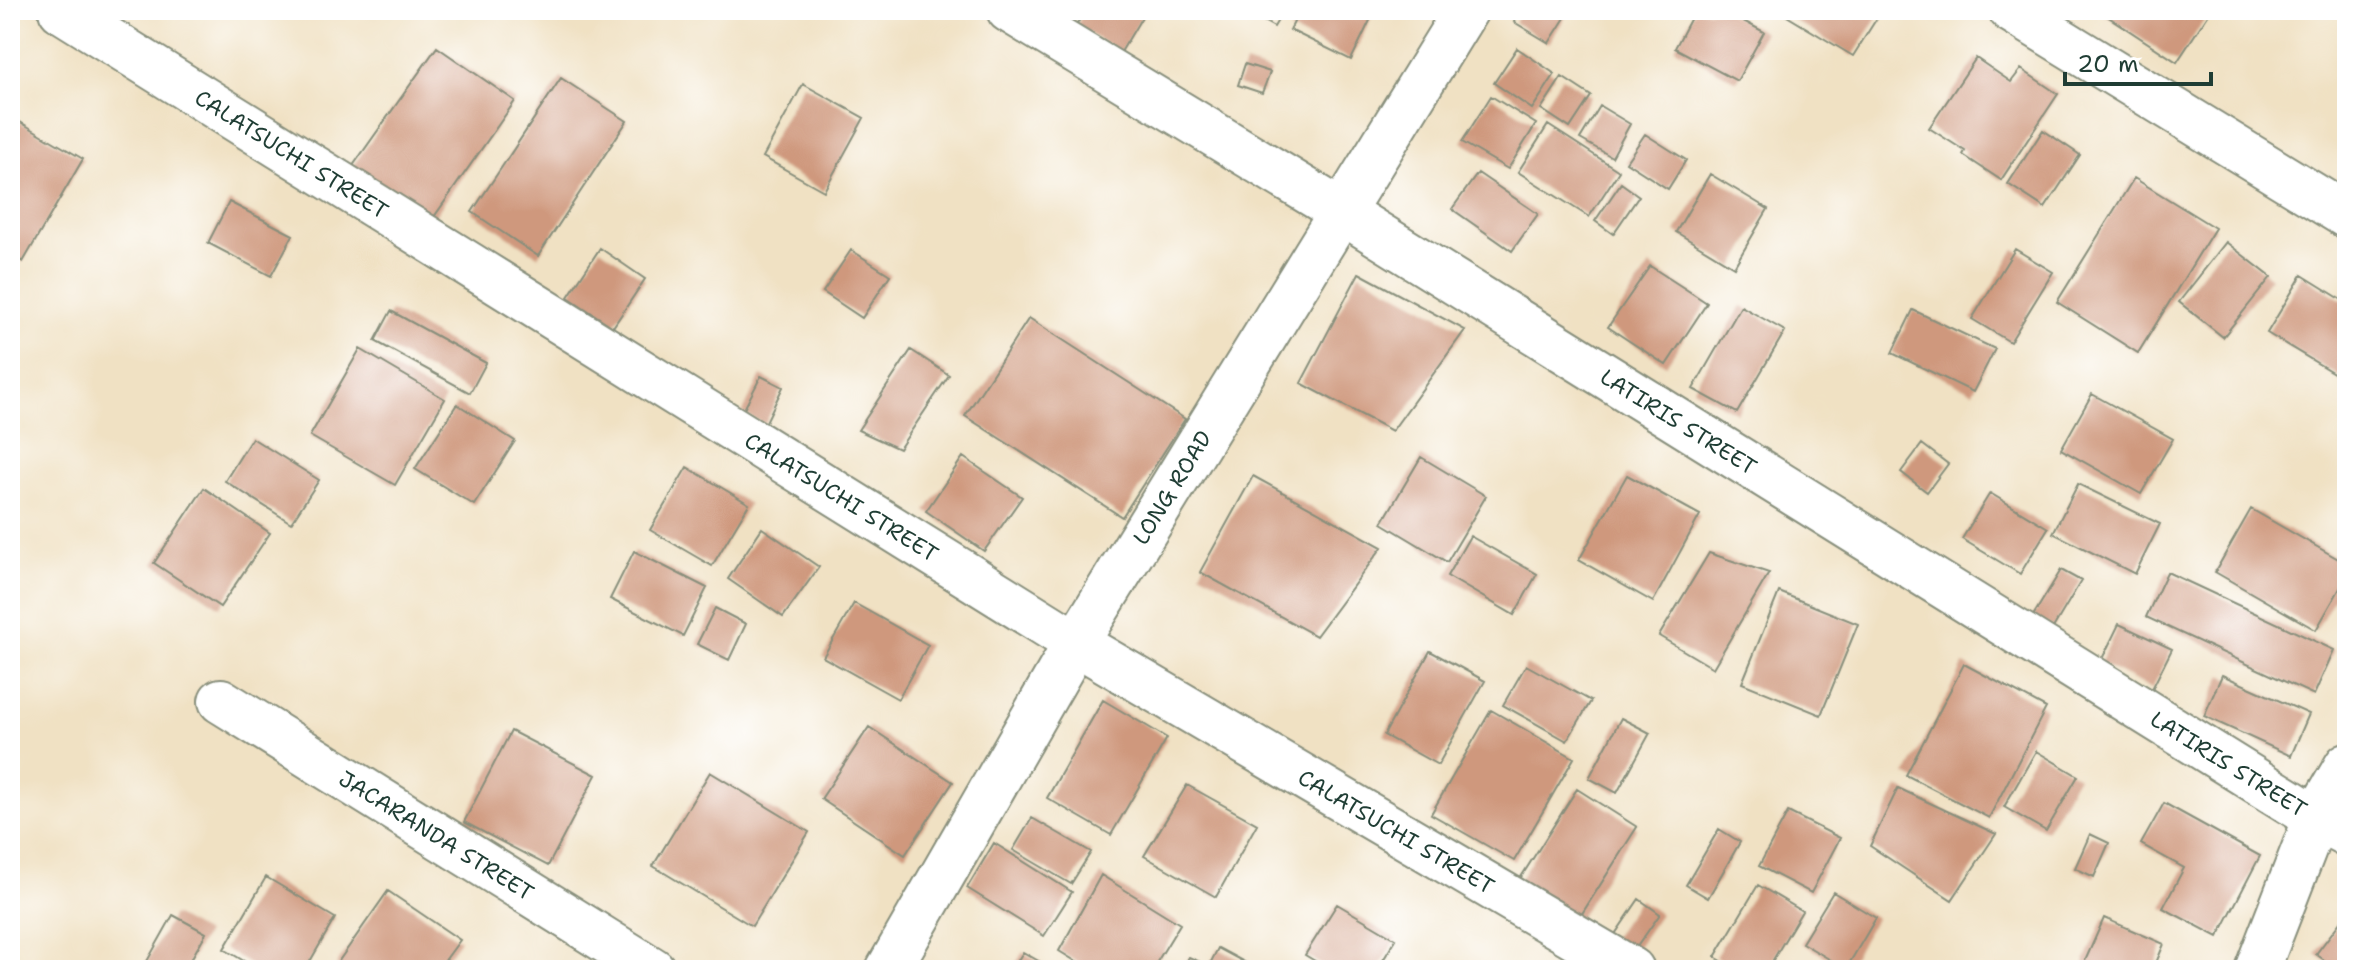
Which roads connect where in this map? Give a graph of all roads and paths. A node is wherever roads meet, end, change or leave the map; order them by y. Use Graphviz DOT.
graph roads {
  1 [pos="61,10"];
  2 [pos="1009,10"];
  3 [pos="1466,10"];
  4 [pos="2011,10"];
  5 [pos="1342,212"];
  6 [pos="2347,216"];
  7 [pos="1076,643"];
  8 [pos="221,701"];
  9 [pos="2347,765"];
  10 [pos="2331,826"];
  11 [pos="653,970"];
  12 [pos="888,970"];
  13 [pos="1632,970"];
  14 [pos="2257,970"];
  1 -- 7 [label="street, CALATSUCHI STREET"];
  2 -- 5 [label="street, LATIRIS STREET"];
  3 -- 5 [label="street, LONG ROAD"];
  4 -- 6 [label="street"];
  5 -- 7 [label="street, LONG ROAD"];
  5 -- 10 [label="street, LATIRIS STREET"];
  7 -- 12 [label="street, LONG ROAD"];
  7 -- 13 [label="street, CALATSUCHI STREET"];
  8 -- 11 [label="street, JACARANDA STREET"];
  9 -- 10 [label="street"];
  10 -- 14 [label="street"];
}
